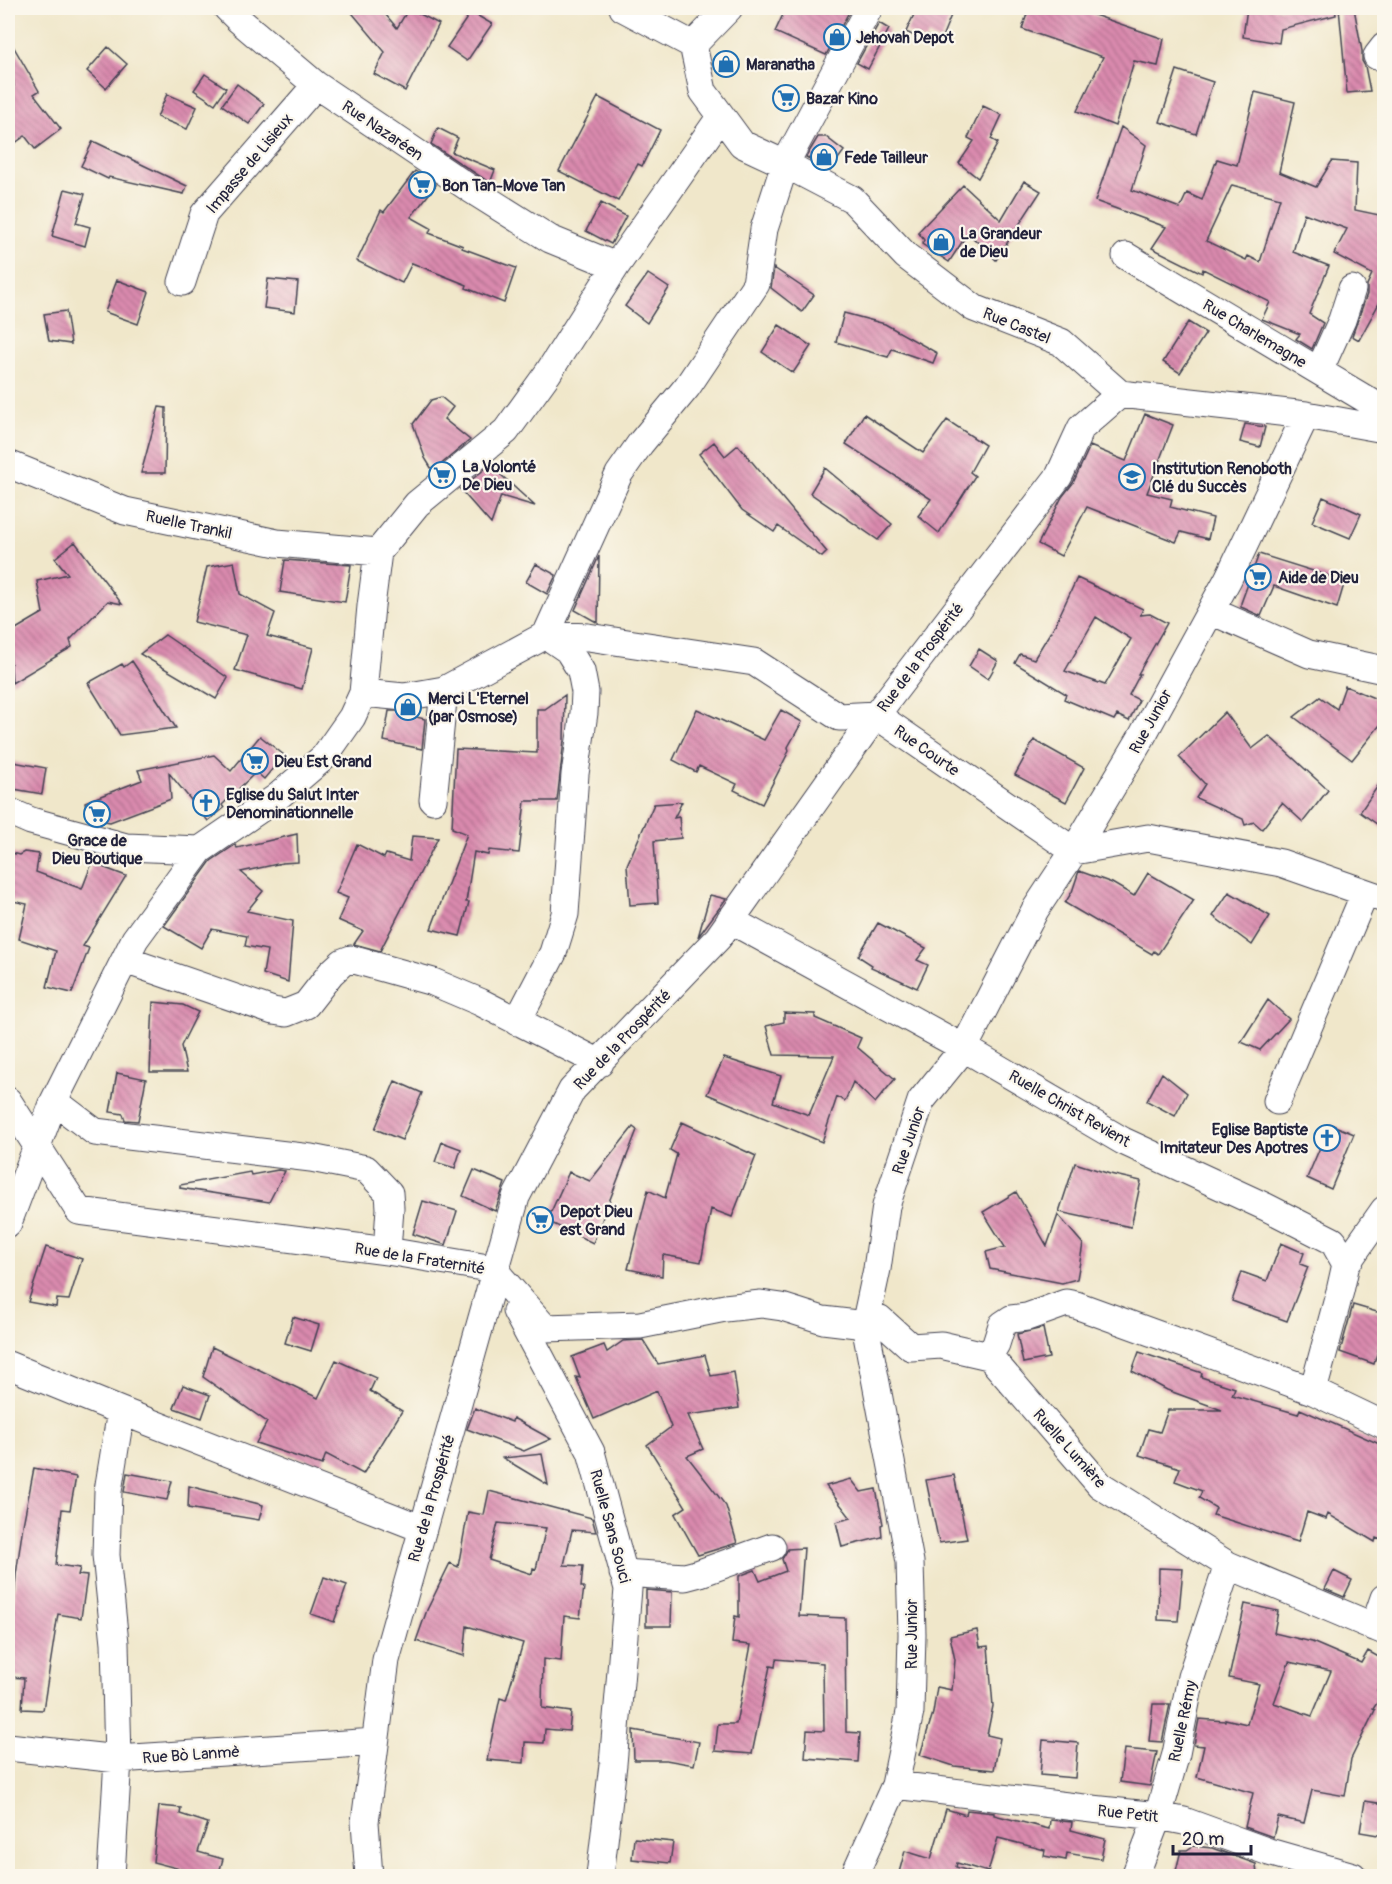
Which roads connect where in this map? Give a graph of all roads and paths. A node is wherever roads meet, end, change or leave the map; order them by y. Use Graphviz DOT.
graph roads {
  1 [pos="227,8"];
  2 [pos="623,8"];
  3 [pos="729,8"];
  4 [pos="869,8"];
  5 [pos="693,45"];
  6 [pos="316,85"];
  7 [pos="721,116"];
  8 [pos="785,164"];
  9 [pos="1126,256"];
  10 [pos="616,266"];
  11 [pos="182,282"];
  12 [pos="1352,289"];
  13 [pos="1319,371"];
  14 [pos="1120,394"];
  15 [pos="1384,410"];
  16 [pos="1306,415"];
  17 [pos="1384,429"];
  18 [pos="8,464"];
  19 [pos="378,552"];
  20 [pos="1211,611"];
  21 [pos="546,635"];
  22 [pos="1384,670"];
  23 [pos="444,690"];
  24 [pos="363,693"];
  25 [pos="876,715"];
  26 [pos="433,800"];
  27 [pos="8,811"];
  28 [pos="200,850"];
  29 [pos="1074,851"];
  30 [pos="1375,896"];
  31 [pos="730,920"];
  32 [pos="125,960"];
  33 [pos="517,1022"];
  34 [pos="964,1048"];
  35 [pos="600,1063"];
  36 [pos="8,1101"];
  37 [pos="54,1101"];
  38 [pos="1277,1101"];
  39 [pos="37,1146"];
  40 [pos="1384,1210"];
  41 [pos="8,1223"];
  42 [pos="387,1251"];
  43 [pos="1346,1264"];
  44 [pos="494,1270"];
  45 [pos="865,1325"];
  46 [pos="989,1356"];
  47 [pos="8,1365"];
  48 [pos="1313,1391"];
  49 [pos="121,1411"];
  50 [pos="1384,1425"];
  51 [pos="423,1529"];
  52 [pos="772,1548"];
  53 [pos="1228,1565"];
  54 [pos="623,1573"];
  55 [pos="1384,1598"];
  56 [pos="1379,1629"];
  57 [pos="375,1742"];
  58 [pos="8,1748"];
  59 [pos="118,1759"];
  60 [pos="895,1785"];
  61 [pos="1158,1816"];
  62 [pos="111,1876"];
  63 [pos="369,1876"];
  64 [pos="600,1876"];
  65 [pos="854,1876"];
  66 [pos="1136,1876"];
  67 [pos="1353,1876"];
  1 -- 6 [label="street, Rue Nazaréen"];
  2 -- 5 [label="street"];
  3 -- 5 [label="street"];
  4 -- 8 [label="street"];
  5 -- 7 [label="street, Rue Castel"];
  6 -- 10 [label="street, Rue Nazaréen"];
  6 -- 11 [label="street, Impasse de Lisieux"];
  7 -- 8 [label="street, Rue Castel"];
  7 -- 10 [label="street"];
  8 -- 14 [label="street, Rue Castel"];
  8 -- 21 [label="street"];
  9 -- 13 [label="street, Rue Charlemagne"];
  10 -- 19 [label="street"];
  12 -- 13 [label="street"];
  13 -- 15 [label="street, Rue Charlemagne"];
  14 -- 16 [label="street"];
  14 -- 25 [label="street, Rue de la Prospérité"];
  16 -- 17 [label="street"];
  16 -- 20 [label="street, Rue Junior"];
  18 -- 19 [label="street, Ruelle Trankil"];
  19 -- 24 [label="street"];
  20 -- 22 [label="street"];
  20 -- 29 [label="street, Rue Junior"];
  21 -- 23 [label="street"];
  21 -- 25 [label="street, Rue Courte"];
  21 -- 33 [label="street"];
  23 -- 24 [label="street"];
  23 -- 26 [label="street"];
  24 -- 28 [label="street"];
  25 -- 29 [label="street, Rue Courte"];
  25 -- 31 [label="street, Rue de la Prospérité"];
  27 -- 28 [label="street"];
  28 -- 32 [label="street"];
  29 -- 30 [label="street"];
  29 -- 34 [label="street, Rue Junior"];
  30 -- 38 [label="street"];
  31 -- 34 [label="street, Ruelle Christ Revient"];
  31 -- 35 [label="street, Rue de la Prospérité"];
  32 -- 33 [label="street"];
  32 -- 37 [label="street"];
  33 -- 35 [label="street"];
  34 -- 43 [label="street, Ruelle Christ Revient"];
  34 -- 45 [label="street, Rue Junior"];
  35 -- 44 [label="street, Rue de la Prospérité"];
  36 -- 39 [label="street, Rue de la Fraternité"];
  37 -- 39 [label="street"];
  37 -- 42 [label="street"];
  39 -- 41 [label="street"];
  39 -- 42 [label="street, Rue de la Fraternité"];
  40 -- 43 [label="street"];
  42 -- 44 [label="street, Rue de la Fraternité"];
  43 -- 48 [label="street"];
  44 -- 45 [label="street, Rue de la Fraternité"];
  44 -- 51 [label="street, Rue de la Prospérité"];
  44 -- 54 [label="street, Ruelle Sans Souci"];
  45 -- 46 [label="street"];
  45 -- 60 [label="street, Rue Junior"];
  46 -- 48 [label="street"];
  46 -- 53 [label="street, Ruelle Lumière"];
  47 -- 49 [label="street"];
  48 -- 50 [label="street"];
  49 -- 51 [label="street"];
  49 -- 59 [label="street"];
  51 -- 57 [label="street, Rue de la Prospérité"];
  52 -- 54 [label="street"];
  53 -- 56 [label="street, Ruelle Lumière"];
  53 -- 61 [label="street, Ruelle Rémy"];
  54 -- 64 [label="street, Ruelle Sans Souci"];
  55 -- 56 [label="street"];
  57 -- 59 [label="street, Rue Bò Lanmè"];
  57 -- 63 [label="street, Rue de la Prospérité"];
  58 -- 59 [label="street, Rue Bò Lanmè"];
  59 -- 62 [label="street"];
  60 -- 61 [label="street, Rue Petit"];
  60 -- 65 [label="street, Rue Junior"];
  61 -- 66 [label="street, Ruelle Rémy"];
  61 -- 67 [label="street, Rue Petit"];
}
